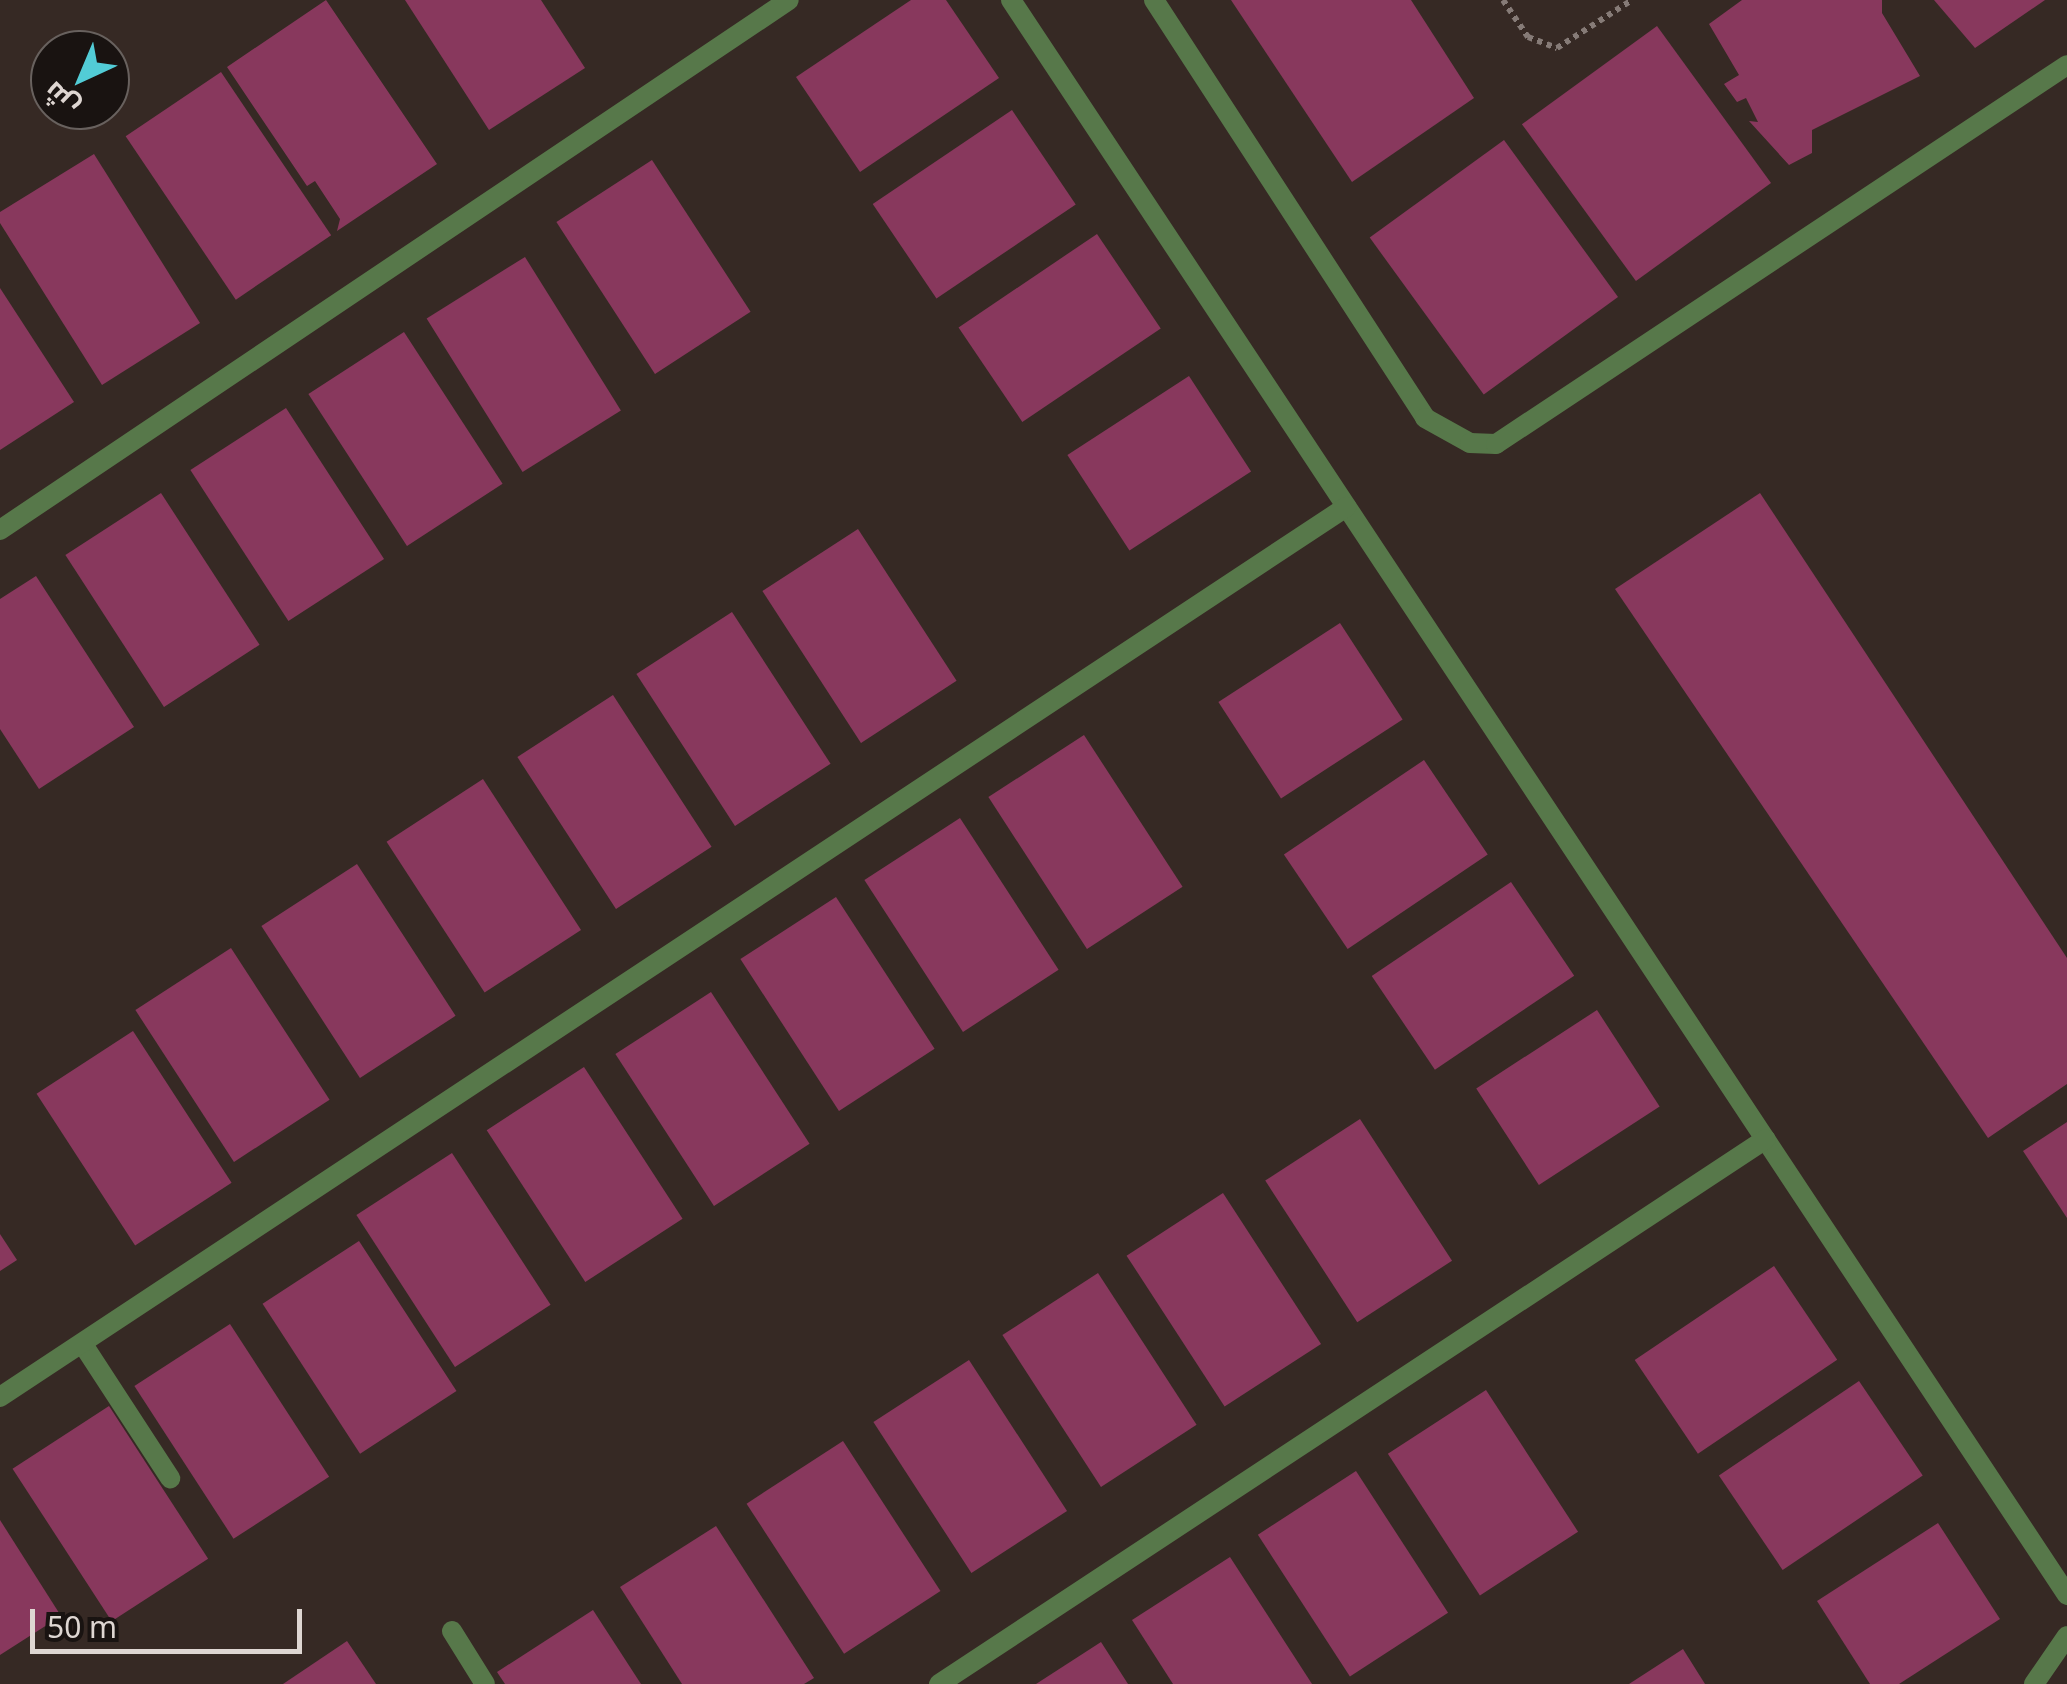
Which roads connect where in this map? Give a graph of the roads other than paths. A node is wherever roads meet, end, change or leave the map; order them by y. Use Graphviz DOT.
graph roads {
  1 [pos="789,0"];
  2 [pos="1011,0"];
  3 [pos="1154,0"];
  4 [pos="2067,65"];
  5 [pos="1346,507"];
  6 [pos="0,530"];
  7 [pos="1766,1139"];
  8 [pos="84,1346"];
  9 [pos="0,1397"];
  10 [pos="170,1478"];
  11 [pos="2067,1595"];
  12 [pos="452,1632"];
  13 [pos="2067,1636"];
  14 [pos="485,1684"];
  15 [pos="939,1684"];
  16 [pos="2034,1684"];
  1 -- 6 [label="street"];
  2 -- 5 [label="street"];
  3 -- 4 [label="street"];
  5 -- 7 [label="street"];
  5 -- 8 [label="street"];
  7 -- 11 [label="street"];
  7 -- 15 [label="street"];
  8 -- 9 [label="street"];
  8 -- 10 [label="street"];
  12 -- 14 [label="street"];
  13 -- 16 [label="street"];
}
